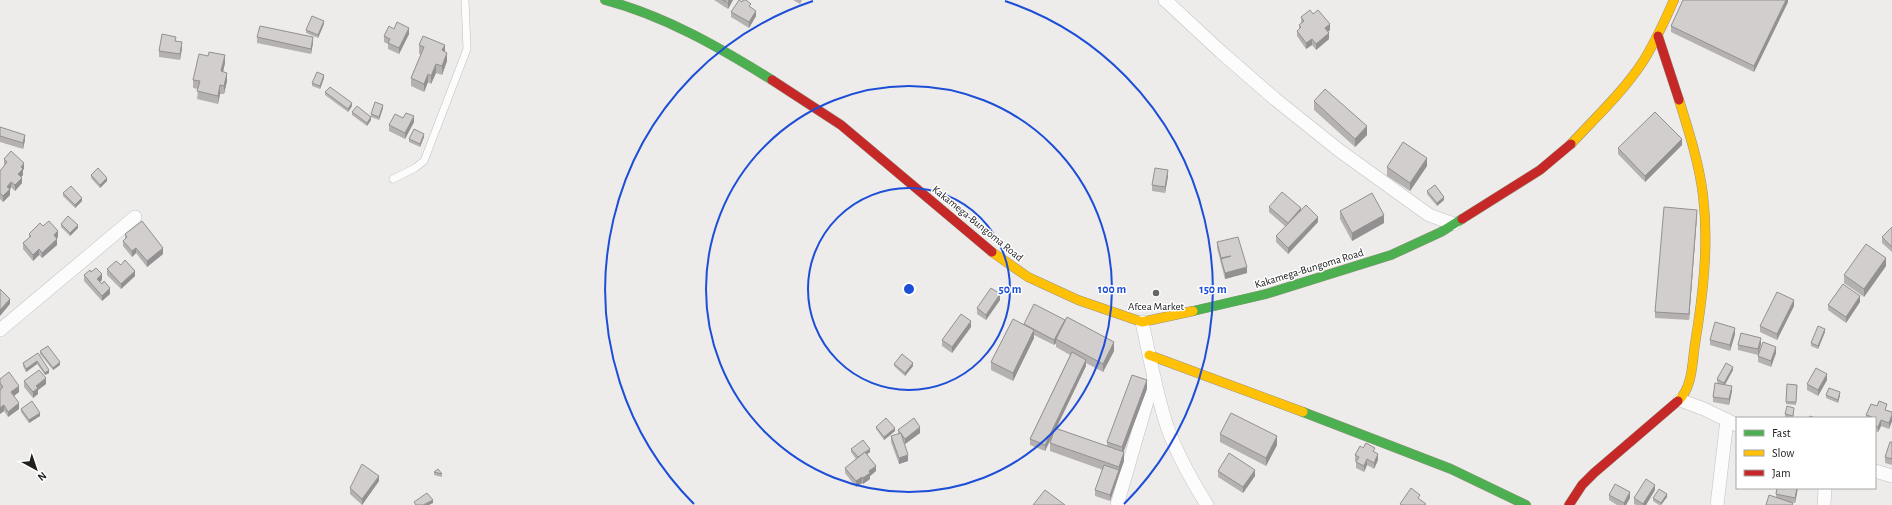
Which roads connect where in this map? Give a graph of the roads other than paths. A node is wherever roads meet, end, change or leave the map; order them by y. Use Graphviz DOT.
graph roads {
  1 [pos="465,0"];
  2 [pos="607,0"];
  3 [pos="1165,0"];
  4 [pos="1674,0"];
  5 [pos="1658,36"];
  6 [pos="393,179"];
  7 [pos="135,217"];
  8 [pos="1454,224"];
  9 [pos="1142,322"];
  10 [pos="0,330"];
  11 [pos="1149,355"];
  12 [pos="1154,377"];
  13 [pos="1680,400"];
  14 [pos="1732,422"];
  15 [pos="1876,471"];
  16 [pos="1892,476"];
  17 [pos="1825,489"];
  18 [pos="1117,505"];
  19 [pos="1208,505"];
  20 [pos="1526,505"];
  21 [pos="1569,505"];
  22 [pos="1718,505"];
  23 [pos="1824,505"];
  1 -- 6 [label="lane"];
  2 -- 9 [label="main road, Kakamega-Bungoma Road"];
  3 -- 8 [label="street"];
  4 -- 5 [label="main road, Kakamega-Bungoma Road"];
  5 -- 8 [label="main road, Kakamega-Bungoma Road"];
  5 -- 13 [label="main road"];
  7 -- 10 [label="street"];
  8 -- 9 [label="main road, Kakamega-Bungoma Road"];
  9 -- 11 [label="street"];
  11 -- 12 [label="street"];
  11 -- 20 [label="main road"];
  12 -- 18 [label="street"];
  12 -- 19 [label="street"];
  13 -- 14 [label="street"];
  13 -- 21 [label="main road"];
  14 -- 22 [label="street"];
  15 -- 16 [label="street"];
  17 -- 23 [label="street"];
}
